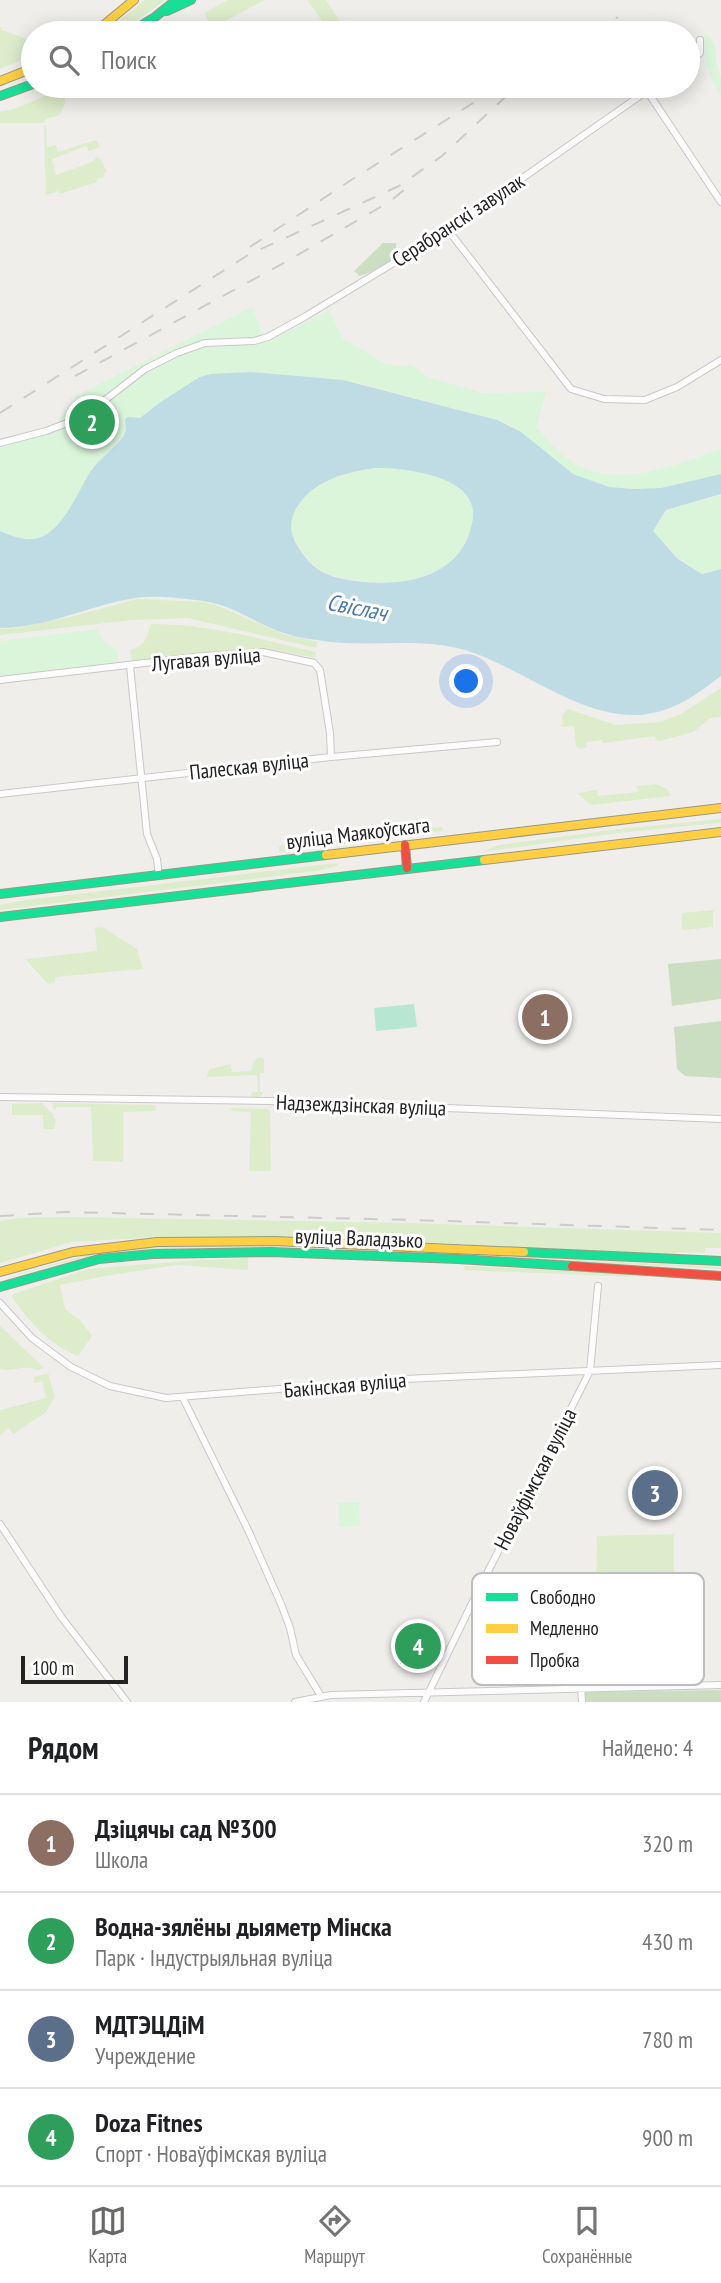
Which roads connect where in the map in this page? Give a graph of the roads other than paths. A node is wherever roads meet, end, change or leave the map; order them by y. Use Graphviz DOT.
graph roads {
  1 [pos="134,0"];
  2 [pos="176,0"];
  3 [pos="191,0"];
  4 [pos="155,18"];
  5 [pos="109,21"];
  6 [pos="150,21"];
  7 [pos="700,40"];
  8 [pos="700,53"];
  9 [pos="21,73"];
  10 [pos="0,81"];
  11 [pos="21,88"];
  12 [pos="0,96"];
  13 [pos="637,98"];
  14 [pos="652,98"];
  15 [pos="721,202"];
  16 [pos="448,230"];
  17 [pos="721,360"];
  18 [pos="0,443"];
  19 [pos="130,666"];
  20 [pos="0,680"];
  21 [pos="497,742"];
  22 [pos="331,757"];
  23 [pos="141,778"];
  24 [pos="0,794"];
  25 [pos="721,808"];
  26 [pos="721,832"];
  27 [pos="405,845"];
  28 [pos="407,868"];
  29 [pos="159,876"];
  30 [pos="0,894"];
  31 [pos="0,917"];
  32 [pos="0,1097"];
  33 [pos="721,1119"];
  34 [pos="721,1261"];
  35 [pos="0,1272"];
  36 [pos="721,1276"];
  37 [pos="598,1286"];
  38 [pos="0,1287"];
  39 [pos="0,1303"];
  40 [pos="721,1365"];
  41 [pos="590,1371"];
  42 [pos="183,1398"];
  43 [pos="0,1524"];
  44 [pos="486,1573"];
  45 [pos="472,1601"];
  46 [pos="721,1685"];
  47 [pos="582,1686"];
  48 [pos="429,1692"];
  49 [pos="321,1696"];
  50 [pos="127,1702"];
  51 [pos="295,1702"];
  52 [pos="424,1702"];
  53 [pos="582,1702"];
  1 -- 5 [label="main road"];
  2 -- 4 [label="main road"];
  3 -- 4 [label="main road"];
  4 -- 6 [label="main road"];
  7 -- 8 [label="street"];
  9 -- 10 [label="main road"];
  11 -- 12 [label="main road"];
  13 -- 16 [label="street, Серабранскі завулак"];
  14 -- 15 [label="street"];
  16 -- 17 [label="street"];
  16 -- 18 [label="street, Серабранскі завулак"];
  19 -- 20 [label="street, Лугавая вуліца"];
  19 -- 22 [label="street, Лугавая вуліца"];
  19 -- 23 [label="street"];
  21 -- 22 [label="street, Палеская вуліца"];
  22 -- 23 [label="street, Палеская вуліца"];
  23 -- 24 [label="street, Палеская вуліца"];
  23 -- 29 [label="street"];
  25 -- 27 [label="main road, вуліца Маякоўскага"];
  26 -- 28 [label="main road, вуліца Маякоўскага"];
  27 -- 28 [label="main road"];
  27 -- 29 [label="main road, вуліца Маякоўскага"];
  28 -- 31 [label="main road, вуліца Маякоўскага"];
  29 -- 30 [label="main road, вуліца Маякоўскага"];
  32 -- 33 [label="street, Надзеждзінская вуліца"];
  34 -- 35 [label="main road, вуліца Валадзько"];
  36 -- 38 [label="main road, вуліца Валадзько"];
  37 -- 41 [label="street, Новаўфімская вуліца"];
  39 -- 42 [label="street, Бакінская вуліца"];
  40 -- 41 [label="street, Бакінская вуліца"];
  41 -- 42 [label="street, Бакінская вуліца"];
  41 -- 44 [label="street, Новаўфімская вуліца"];
  42 -- 49 [label="street"];
  43 -- 50 [label="street"];
  45 -- 48 [label="street, Новаўфімская вуліца"];
  46 -- 47 [label="street"];
  47 -- 48 [label="street"];
  47 -- 53 [label="street"];
  48 -- 49 [label="street"];
  48 -- 52 [label="street, Новаўфімская вуліца"];
  49 -- 51 [label="street"];
}
